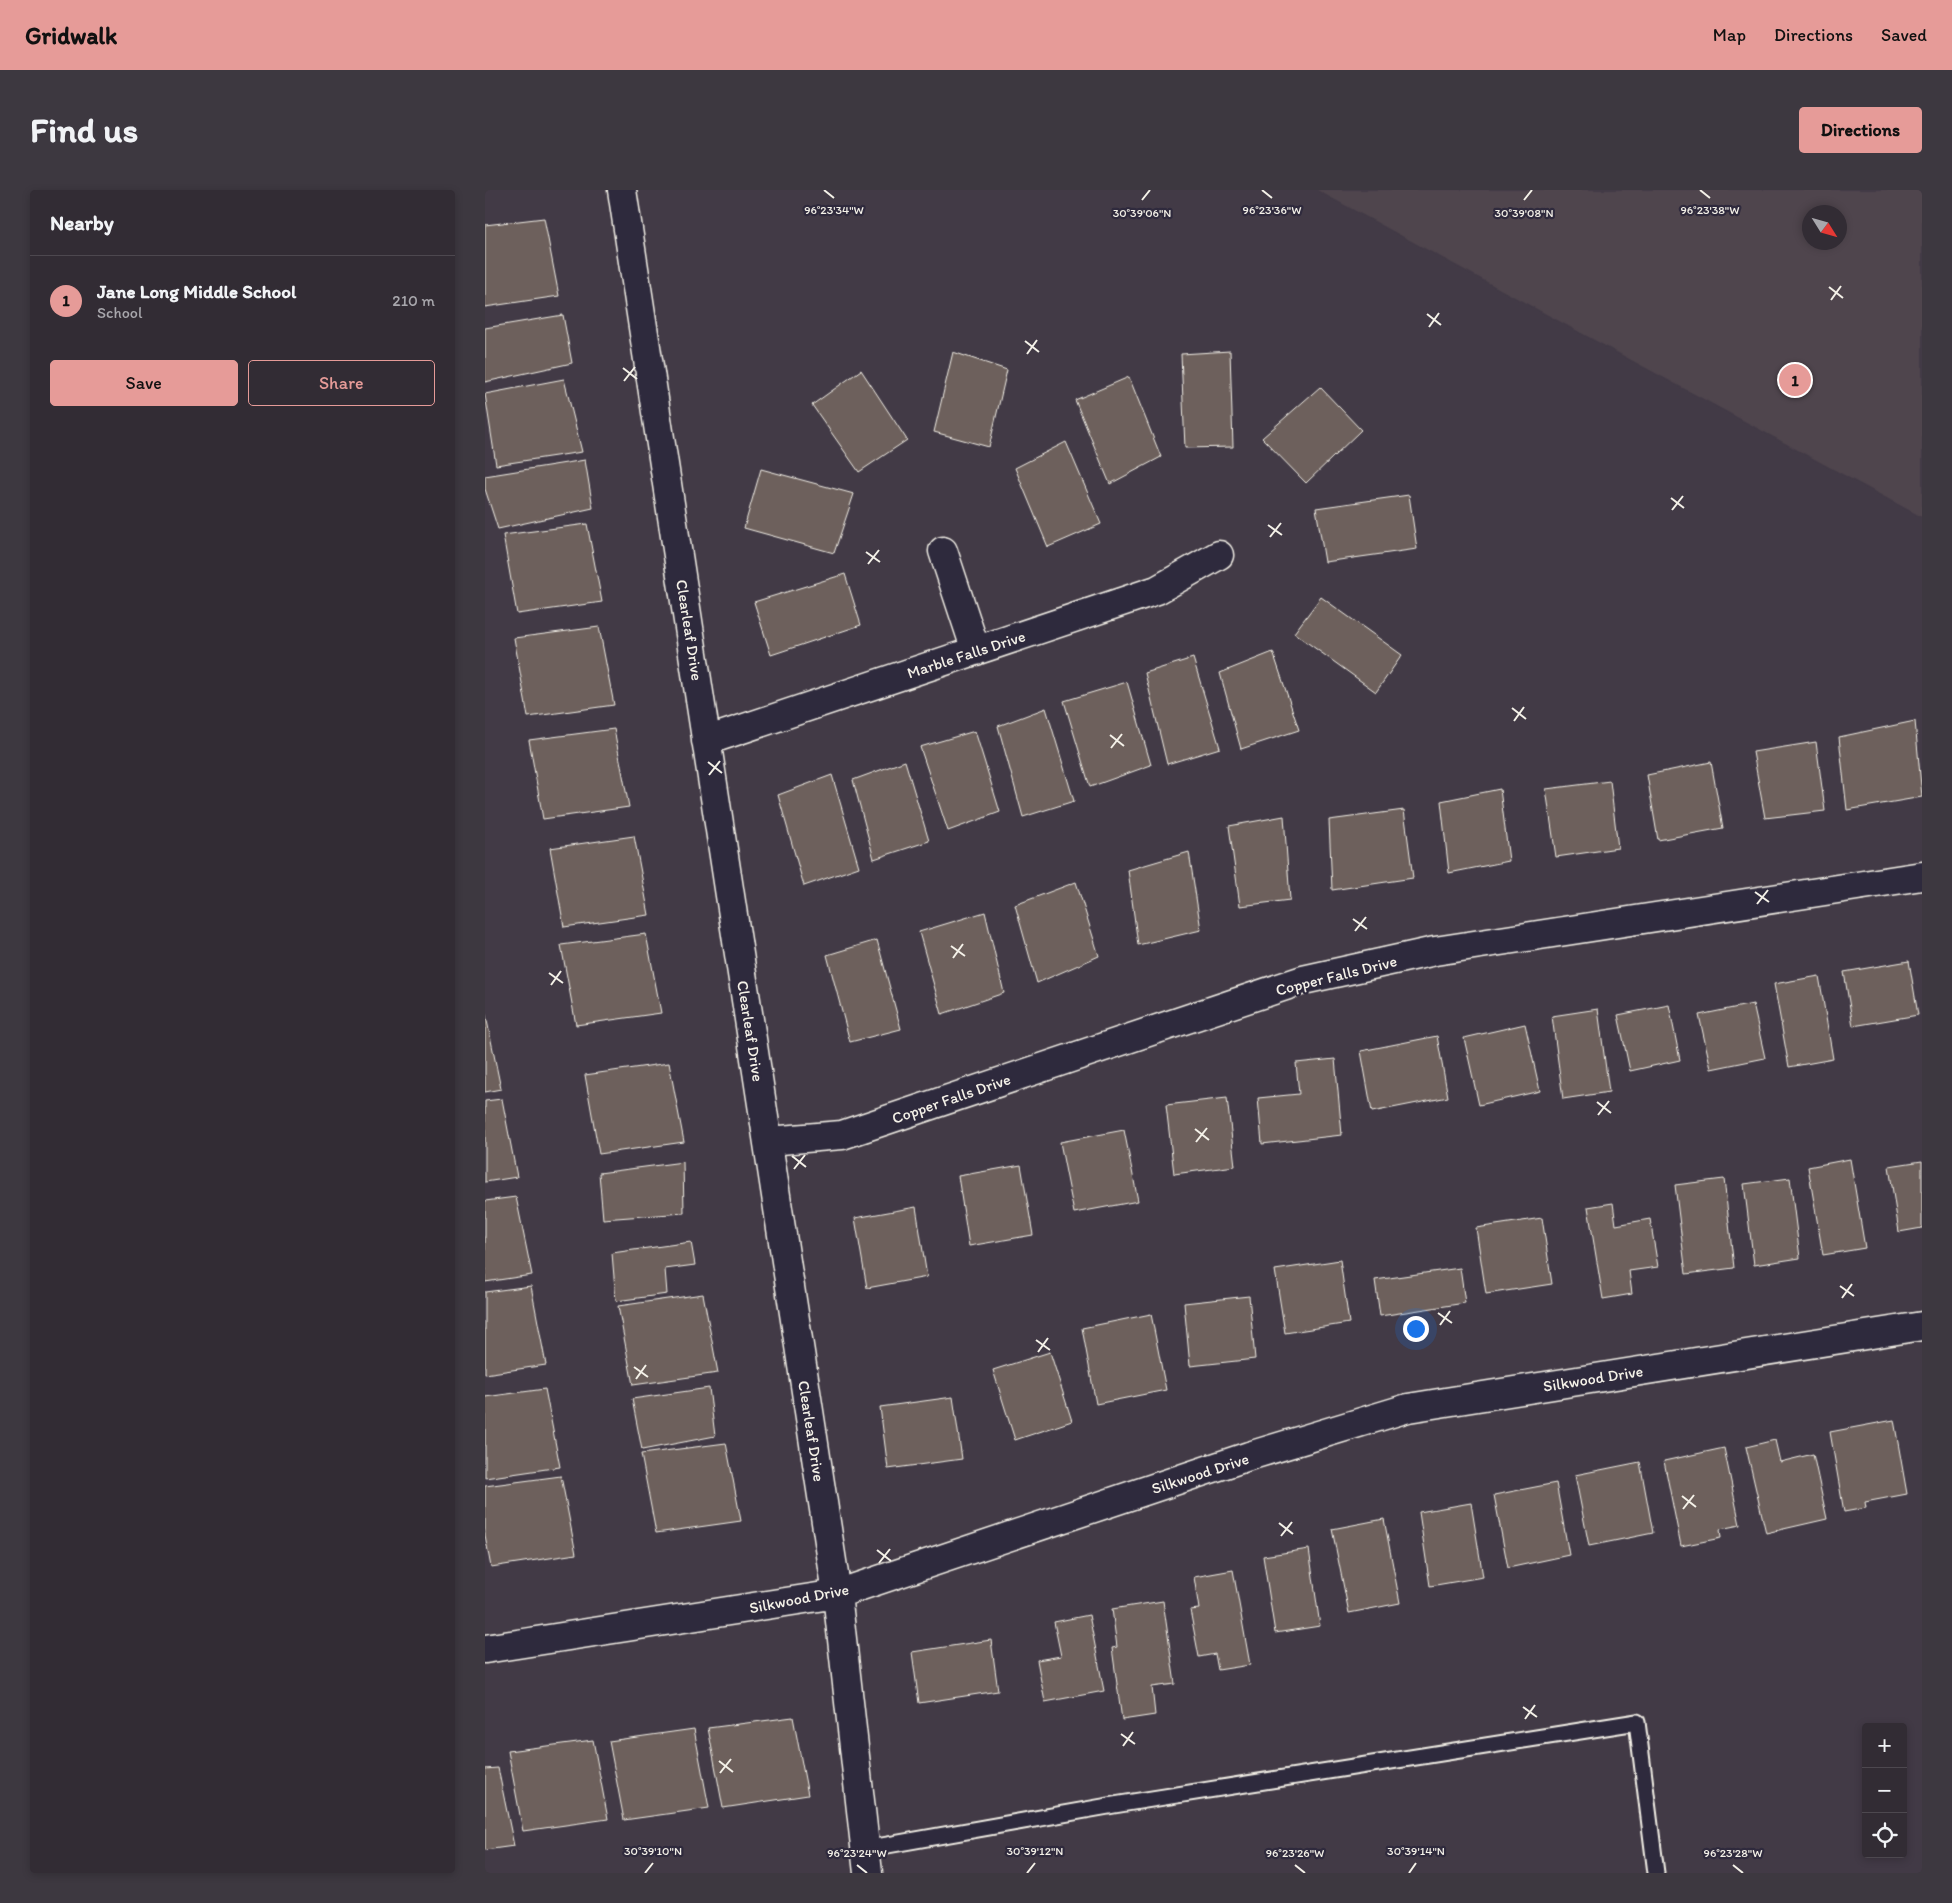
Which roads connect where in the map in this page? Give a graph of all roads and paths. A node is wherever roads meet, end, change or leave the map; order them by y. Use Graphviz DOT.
graph roads {
  1 [pos="622,190"];
  2 [pos="943,551"];
  3 [pos="1219,555"];
  4 [pos="976,650"];
  5 [pos="706,740"];
  6 [pos="1922,876"];
  7 [pos="768,1141"];
  8 [pos="1922,1326"];
  9 [pos="837,1594"];
  10 [pos="485,1648"];
  11 [pos="867,1861"];
  12 [pos="1656,1873"];
  1 -- 5 [label="street, Clearleaf Drive"];
  2 -- 4 [label="street"];
  3 -- 4 [label="street, Marble Falls Drive"];
  4 -- 5 [label="street, Marble Falls Drive"];
  5 -- 7 [label="street, Clearleaf Drive"];
  6 -- 7 [label="street, Copper Falls Drive"];
  7 -- 9 [label="street, Clearleaf Drive"];
  8 -- 9 [label="street, Silkwood Drive"];
  9 -- 10 [label="street, Silkwood Drive"];
  9 -- 11 [label="street, Clearleaf Drive"];
  11 -- 12 [label="lane"];
}
